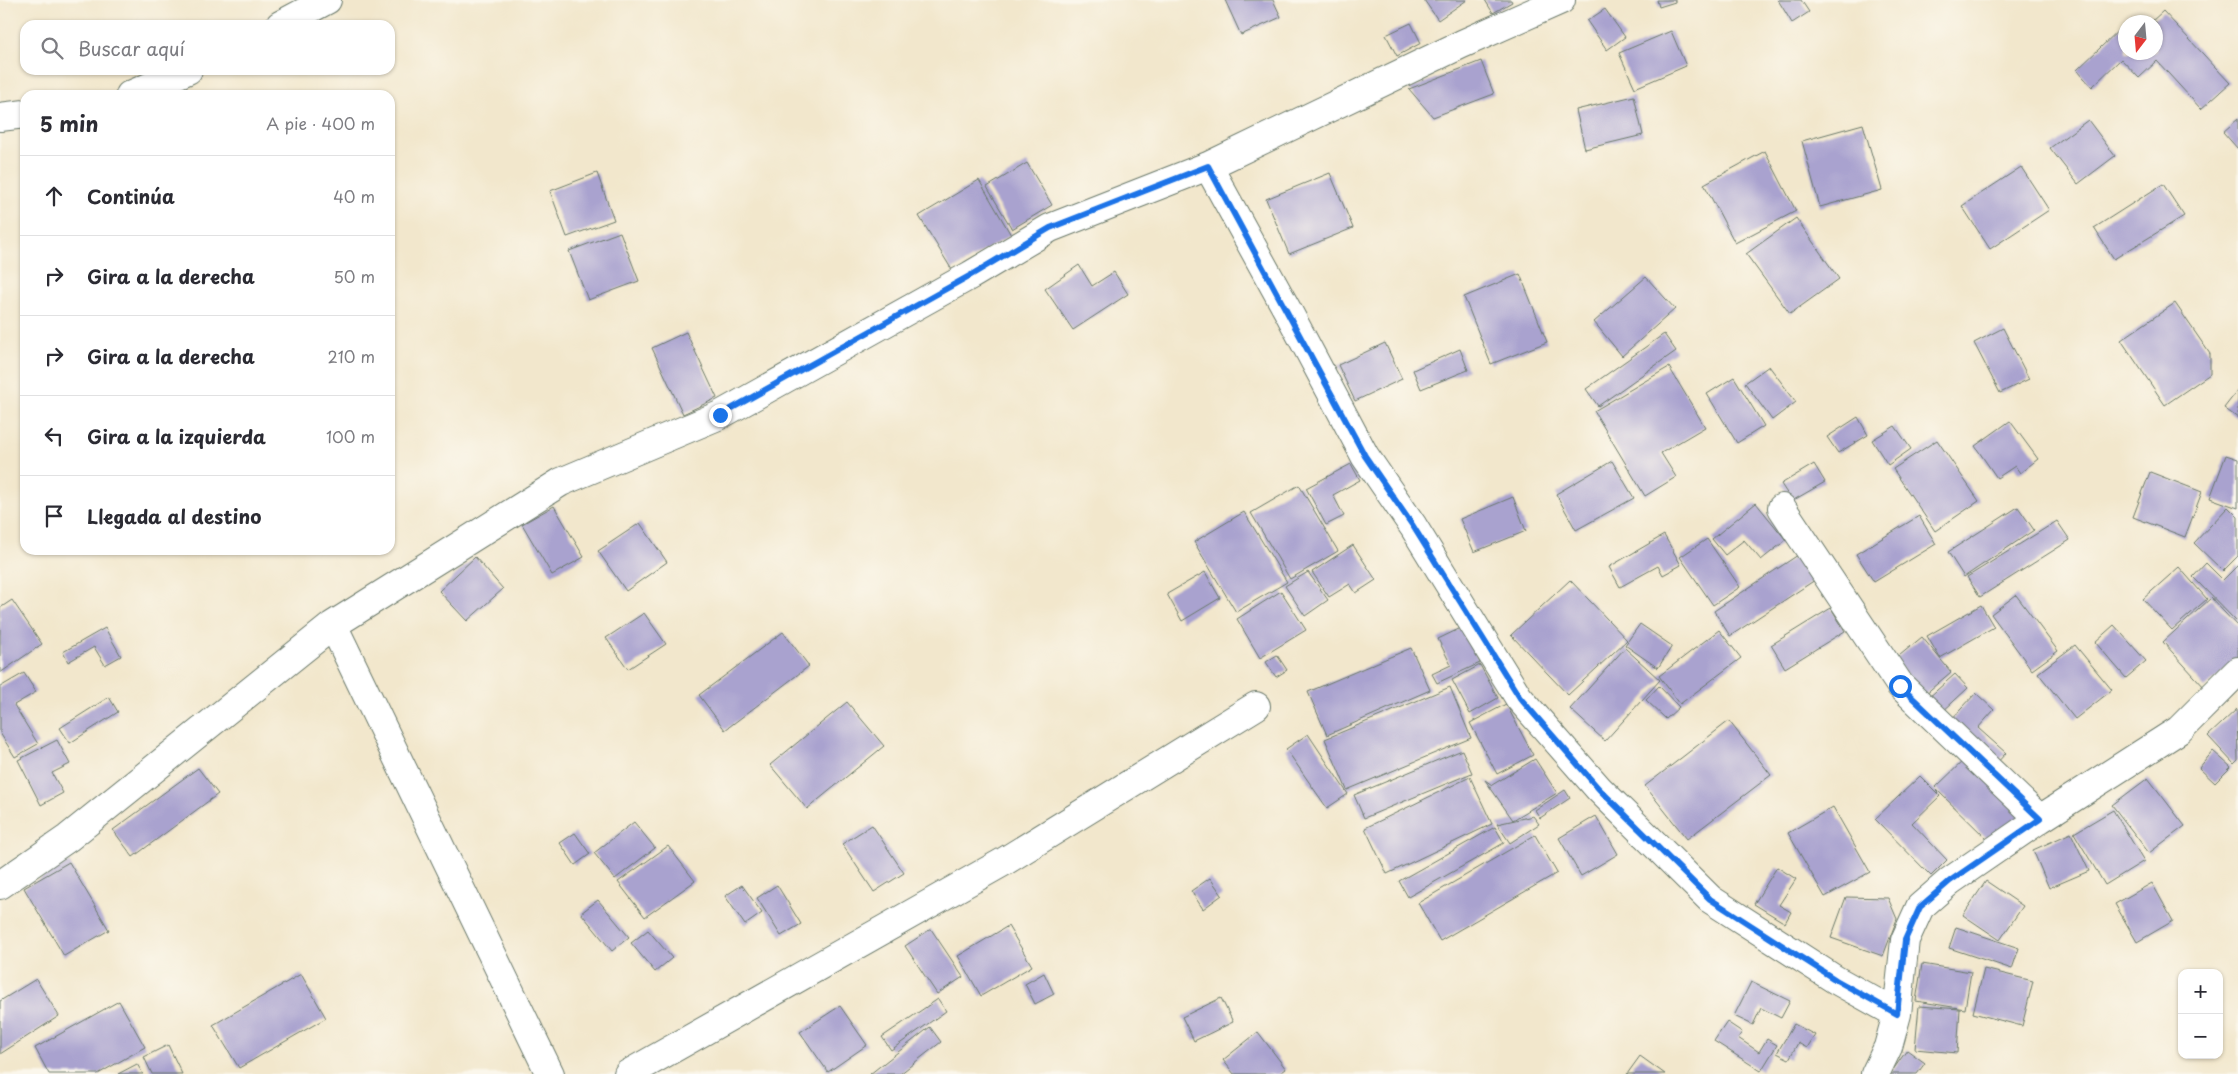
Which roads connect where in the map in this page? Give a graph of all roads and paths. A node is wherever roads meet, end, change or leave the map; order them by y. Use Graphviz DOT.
graph roads {
  1 [pos="327,0"];
  2 [pos="1561,0"];
  3 [pos="289,20"];
  4 [pos="176,75"];
  5 [pos="142,90"];
  6 [pos="20,115"];
  7 [pos="0,117"];
  8 [pos="1208,166"];
  9 [pos="1782,508"];
  10 [pos="333,624"];
  11 [pos="2238,671"];
  12 [pos="1256,706"];
  13 [pos="2040,819"];
  14 [pos="0,885"];
  15 [pos="1897,1014"];
  16 [pos="550,1074"];
  17 [pos="628,1074"];
  18 [pos="1875,1074"];
  1 -- 3 [label="street"];
  2 -- 8 [label="street"];
  4 -- 5 [label="street"];
  6 -- 7 [label="street"];
  8 -- 10 [label="street"];
  8 -- 15 [label="street"];
  9 -- 13 [label="street"];
  10 -- 14 [label="street"];
  10 -- 16 [label="street"];
  11 -- 13 [label="street"];
  12 -- 17 [label="street"];
  13 -- 15 [label="street"];
  15 -- 18 [label="street"];
}
